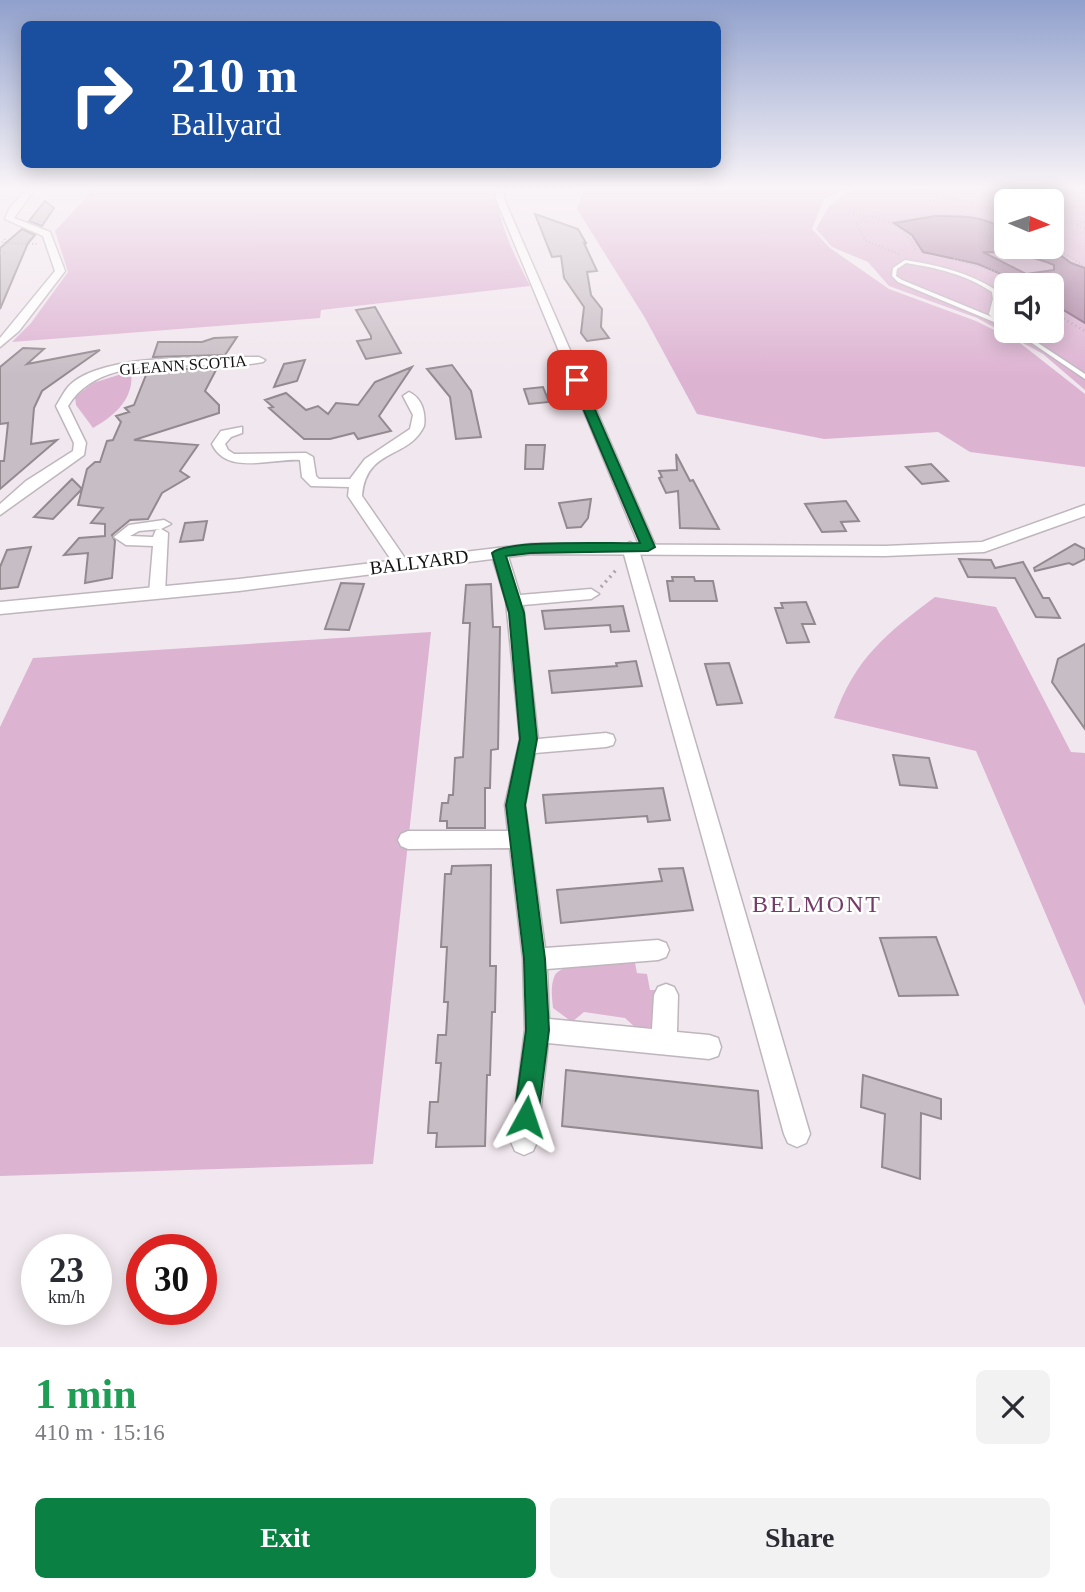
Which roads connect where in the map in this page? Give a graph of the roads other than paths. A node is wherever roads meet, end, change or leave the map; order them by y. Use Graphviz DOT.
graph roads {
  1 [pos="52,250"];
  2 [pos="520,250"];
  3 [pos="998,321"];
  4 [pos="1035,343"];
  5 [pos="0,344"];
  6 [pos="264,360"];
  7 [pos="1085,377"];
  8 [pos="427,394"];
  9 [pos="238,430"];
  10 [pos="356,483"];
  11 [pos="1085,510"];
  12 [pos="0,511"];
  13 [pos="161,542"];
  14 [pos="639,547"];
  15 [pos="499,553"];
  16 [pos="401,564"];
  17 [pos="157,593"];
  18 [pos="591,594"];
  19 [pos="514,601"];
  20 [pos="0,608"];
  21 [pos="606,740"];
  22 [pos="528,747"];
  23 [pos="520,839"];
  24 [pos="408,840"];
  25 [pos="658,950"];
  26 [pos="535,959"];
  27 [pos="666,995"];
  28 [pos="537,1030"];
  29 [pos="664,1042"];
  30 [pos="709,1046"];
  31 [pos="797,1134"];
  32 [pos="524,1142"];
  1 -- 5 [label="street"];
  2 -- 14 [label="street"];
  3 -- 3 [label="lane"];
  4 -- 7 [label="lane"];
  6 -- 12 [label="street, GLEANN SCOTIA"];
  8 -- 10 [label="street"];
  9 -- 10 [label="street"];
  10 -- 16 [label="street"];
  11 -- 14 [label="street, BALLYARD"];
  13 -- 13 [label="street"];
  13 -- 17 [label="street"];
  14 -- 15 [label="street, BALLYARD"];
  14 -- 31 [label="street"];
  15 -- 16 [label="street, BALLYARD"];
  15 -- 19 [label="street"];
  16 -- 17 [label="street, BALLYARD"];
  17 -- 20 [label="street, BALLYARD"];
  18 -- 19 [label="street"];
  19 -- 22 [label="street"];
  21 -- 22 [label="street"];
  22 -- 23 [label="street"];
  23 -- 24 [label="street"];
  23 -- 26 [label="street"];
  25 -- 26 [label="street"];
  26 -- 28 [label="street"];
  27 -- 29 [label="street"];
  28 -- 29 [label="street"];
  28 -- 32 [label="street"];
  29 -- 30 [label="street"];
}
